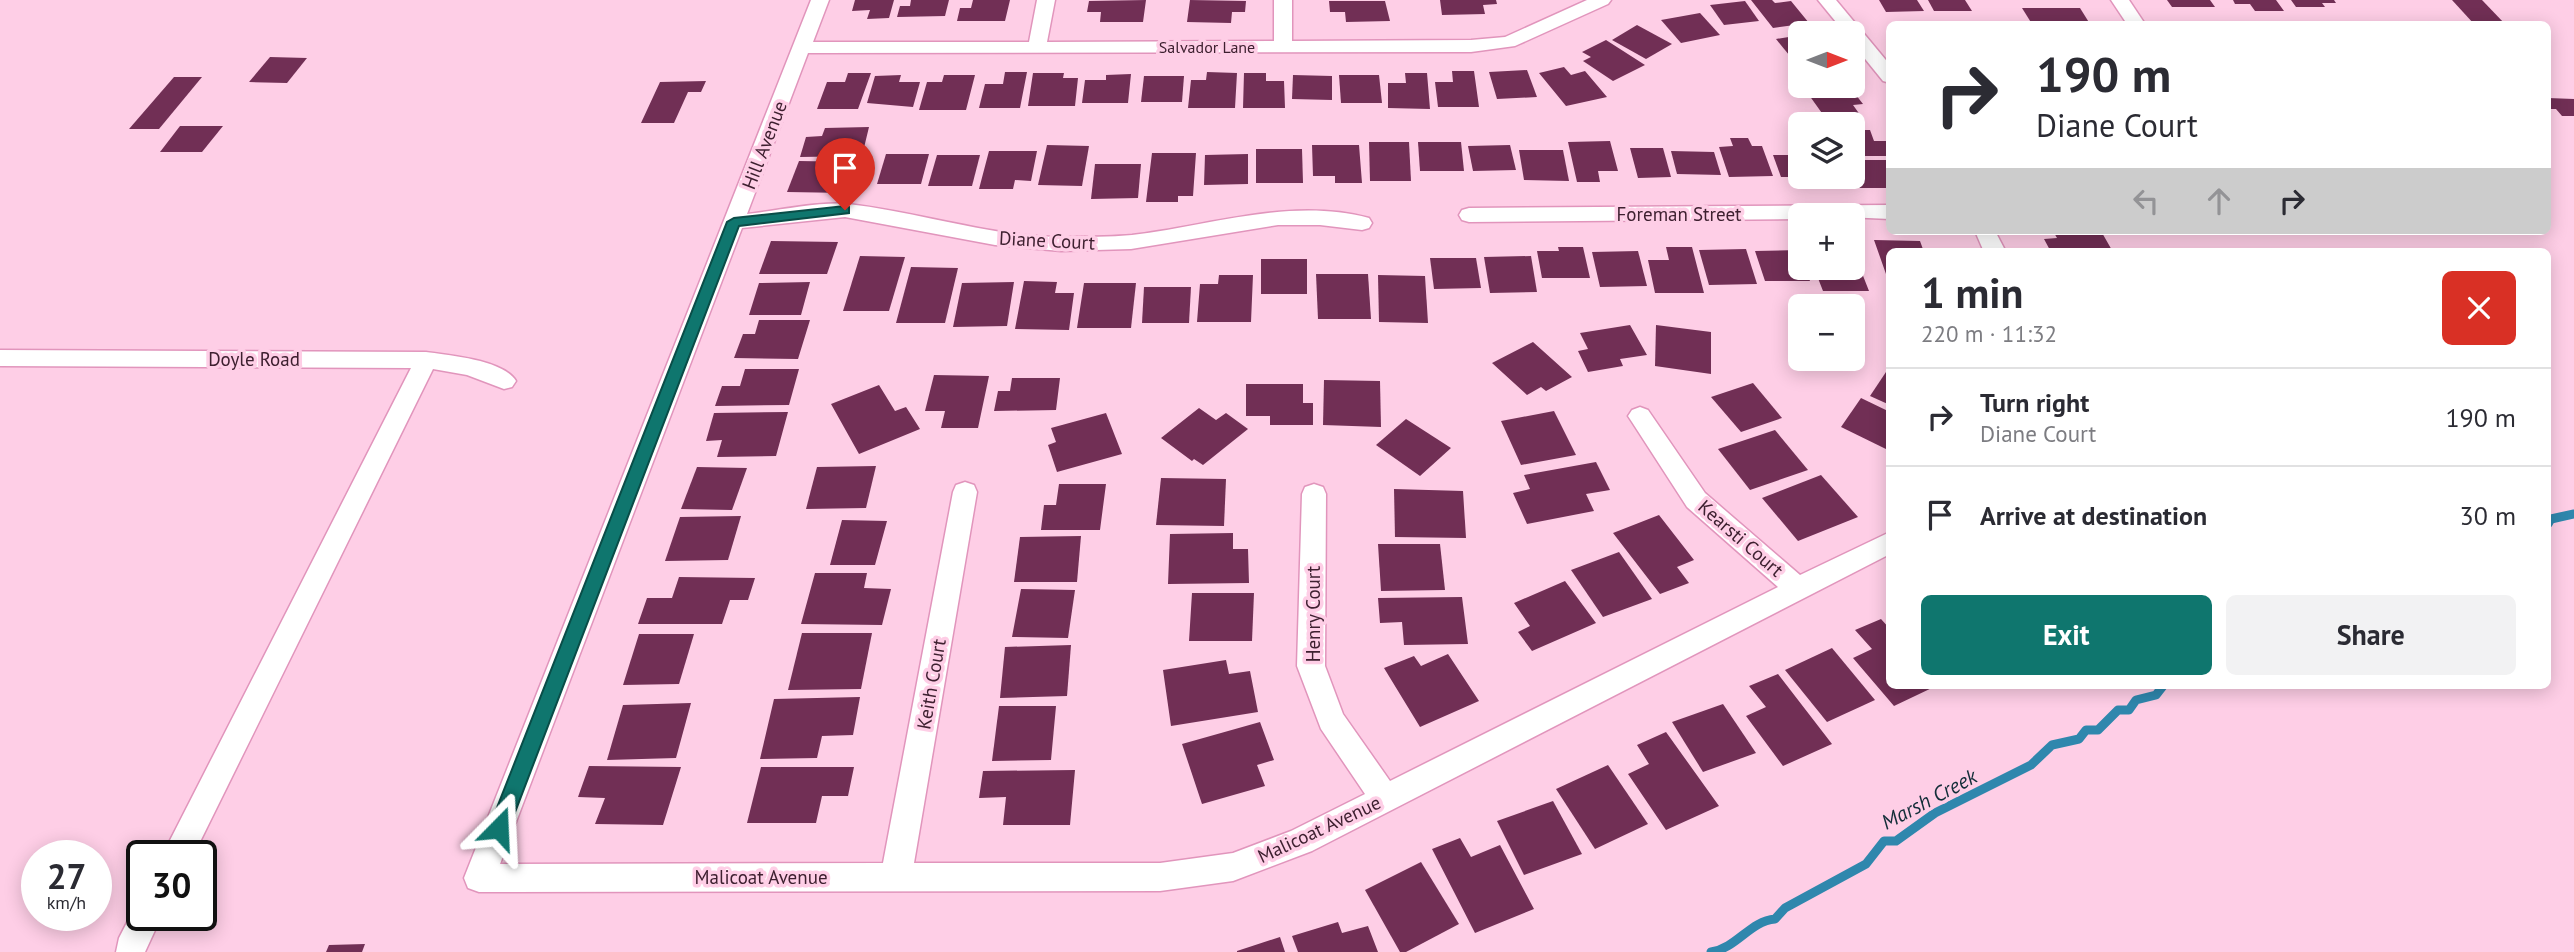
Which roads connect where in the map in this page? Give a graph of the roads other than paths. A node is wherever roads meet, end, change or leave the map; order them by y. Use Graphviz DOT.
graph roads {
  1 [pos="820,0"];
  2 [pos="1046,0"];
  3 [pos="1283,0"];
  4 [pos="1546,0"];
  5 [pos="1602,0"];
  6 [pos="1827,0"];
  7 [pos="2120,0"];
  8 [pos="1566,15"];
  9 [pos="2134,21"];
  10 [pos="1283,46"];
  11 [pos="1037,47"];
  12 [pos="801,48"];
  13 [pos="1886,72"];
  14 [pos="1886,212"];
  15 [pos="1469,215"];
  16 [pos="734,222"];
  17 [pos="1362,223"];
  18 [pos="0,358"];
  19 [pos="426,360"];
  20 [pos="504,381"];
  21 [pos="1640,416"];
  22 [pos="965,492"];
  23 [pos="1314,494"];
  24 [pos="1886,544"];
  25 [pos="1798,589"];
  26 [pos="1385,799"];
  27 [pos="185,840"];
  28 [pos="897,877"];
  29 [pos="479,878"];
  30 [pos="139,931"];
  31 [pos="130,949"];
  1 -- 12 [label="street, Hill Avenue"];
  2 -- 11 [label="street"];
  3 -- 10 [label="street"];
  4 -- 8 [label="street"];
  5 -- 8 [label="street, Salvador Lane"];
  6 -- 13 [label="street"];
  7 -- 9 [label="street"];
  8 -- 10 [label="street, Salvador Lane"];
  10 -- 11 [label="street, Salvador Lane"];
  11 -- 12 [label="street, Salvador Lane"];
  12 -- 16 [label="street, Hill Avenue"];
  14 -- 15 [label="street, Foreman Street"];
  16 -- 17 [label="street, Diane Court"];
  16 -- 29 [label="street, Hill Avenue"];
  18 -- 19 [label="street, Doyle Road"];
  19 -- 20 [label="street, Doyle Road"];
  19 -- 27 [label="street"];
  21 -- 25 [label="street, Kearsti Court"];
  22 -- 28 [label="street, Keith Court"];
  23 -- 26 [label="street, Henry Court"];
  24 -- 25 [label="street, Malicoat Avenue"];
  25 -- 26 [label="street, Malicoat Avenue"];
  26 -- 28 [label="street, Malicoat Avenue"];
  28 -- 29 [label="street, Malicoat Avenue"];
  30 -- 31 [label="street"];
}
